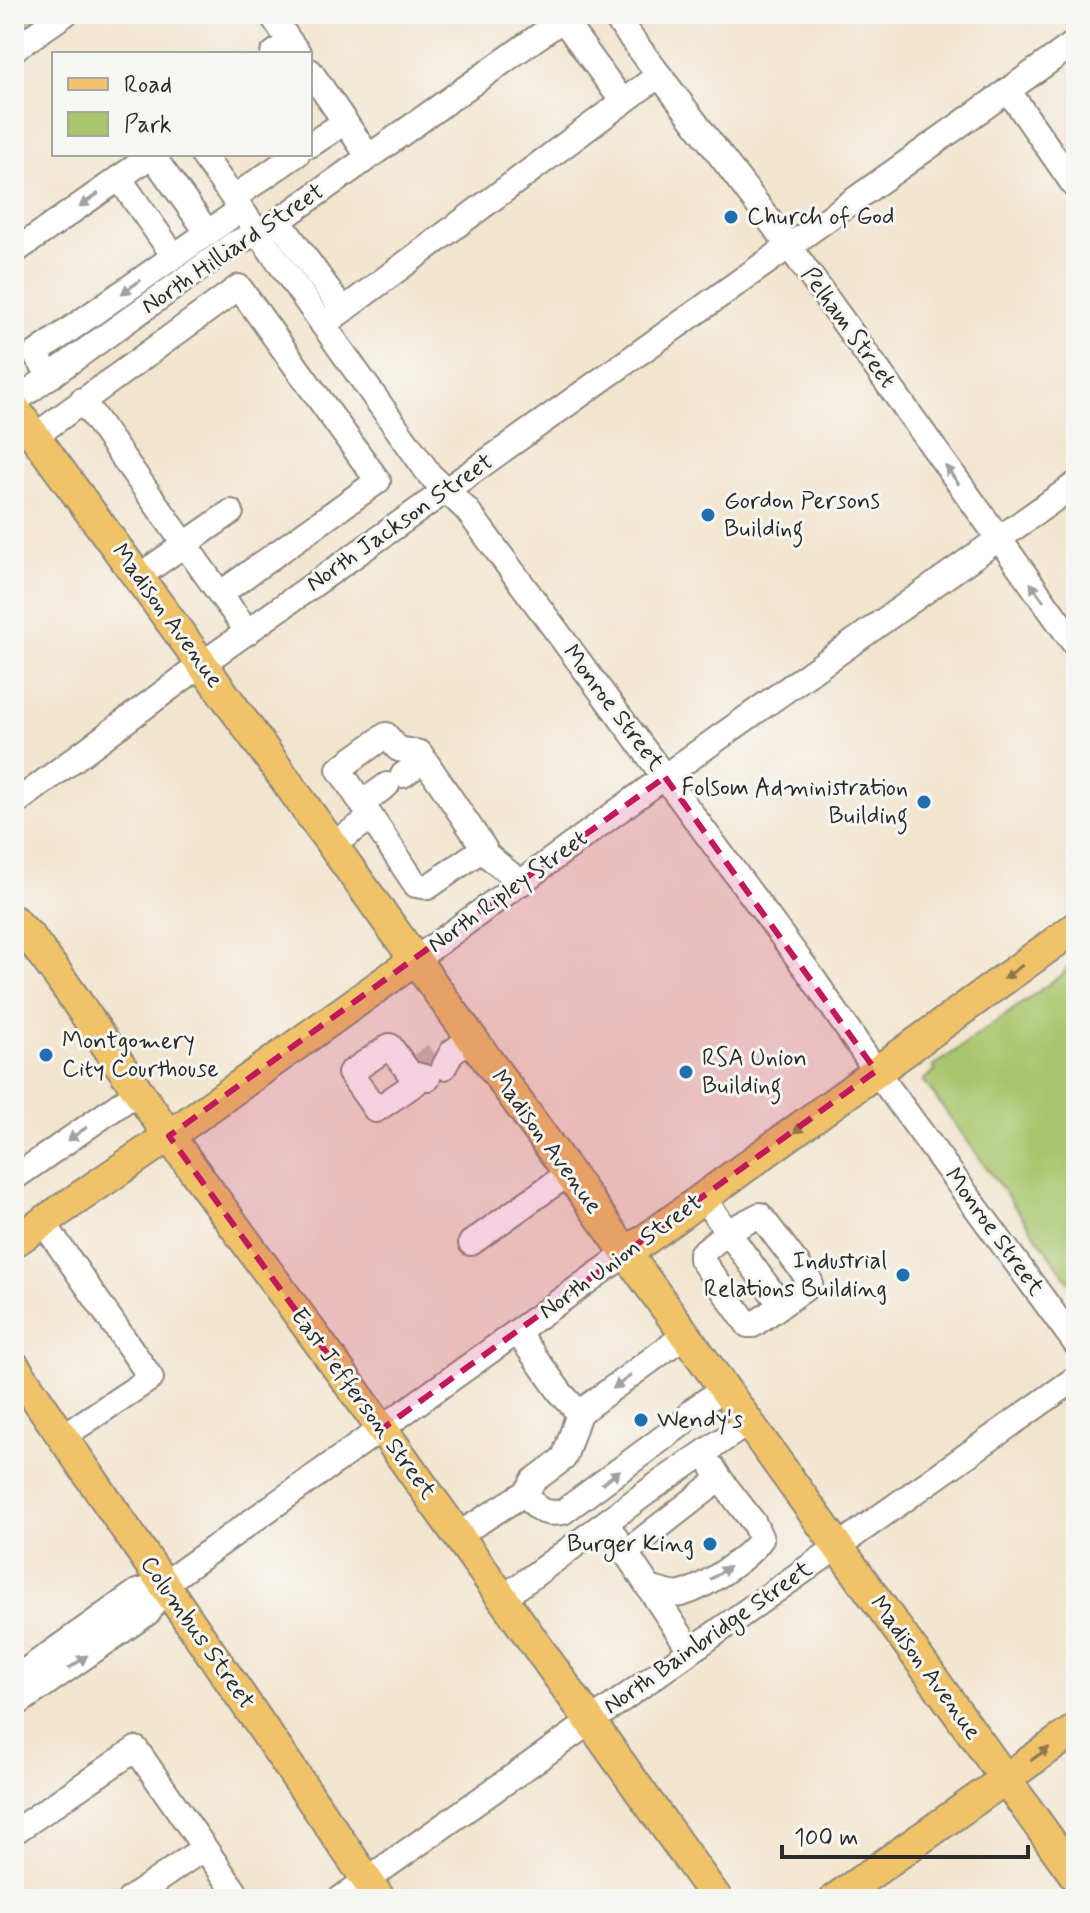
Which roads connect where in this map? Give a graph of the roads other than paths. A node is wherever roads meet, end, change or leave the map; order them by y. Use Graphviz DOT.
graph roads {
  1 [pos="65,14"];
  2 [pos="271,14"];
  3 [pos="613,14"];
  4 [pos="564,16"];
  5 [pos="1076,42"];
  6 [pos="14,49"];
  7 [pos="287,50"];
  8 [pos="312,74"];
  9 [pos="659,75"];
  10 [pos="1008,90"];
  11 [pos="623,102"];
  12 [pos="345,122"];
  13 [pos="312,144"];
  14 [pos="203,156"];
  15 [pos="295,156"];
  16 [pos="369,157"];
  17 [pos="135,163"];
  18 [pos="1076,188"];
  19 [pos="236,204"];
  20 [pos="279,221"];
  21 [pos="208,233"];
  22 [pos="257,234"];
  23 [pos="789,246"];
  24 [pos="14,252"];
  25 [pos="174,256"];
  26 [pos="312,267"];
  27 [pos="190,276"];
  28 [pos="292,282"];
  29 [pos="212,307"];
  30 [pos="343,310"];
  31 [pos="323,325"];
  32 [pos="91,346"];
  33 [pos="51,376"];
  34 [pos="113,378"];
  35 [pos="82,400"];
  36 [pos="14,402"];
  37 [pos="14,408"];
  38 [pos="35,436"];
  39 [pos="1076,484"];
  40 [pos="448,490"];
  41 [pos="231,512"];
  42 [pos="998,538"];
  43 [pos="184,544"];
  44 [pos="138,577"];
  45 [pos="220,594"];
  46 [pos="248,632"];
  47 [pos="1076,646"];
  48 [pos="202,664"];
  49 [pos="424,760"];
  50 [pos="665,777"];
  51 [pos="14,804"];
  52 [pos="367,810"];
  53 [pos="333,844"];
  54 [pos="481,850"];
  55 [pos="521,883"];
  56 [pos="14,905"];
  57 [pos="14,921"];
  58 [pos="1076,927"];
  59 [pos="415,960"];
  60 [pos="61,979"];
  61 [pos="876,1071"];
  62 [pos="139,1091"];
  63 [pos="169,1136"];
  64 [pos="569,1173"];
  65 [pos="14,1178"];
  66 [pos="703,1198"];
  67 [pos="43,1222"];
  68 [pos="727,1232"];
  69 [pos="14,1242"];
  70 [pos="471,1243"];
  71 [pos="627,1253"];
  72 [pos="781,1305"];
  73 [pos="517,1332"];
  74 [pos="685,1335"];
  75 [pos="1076,1344"];
  76 [pos="14,1366"];
  77 [pos="1076,1378"];
  78 [pos="724,1388"];
  79 [pos="579,1413"];
  80 [pos="749,1422"];
  81 [pos="382,1429"];
  82 [pos="62,1437"];
  83 [pos="703,1454"];
  84 [pos="720,1479"];
  85 [pos="527,1492"];
  86 [pos="606,1523"];
  87 [pos="458,1535"];
  88 [pos="838,1546"];
  89 [pos="625,1553"];
  90 [pos="164,1584"];
  91 [pos="649,1588"];
  92 [pos="503,1598"];
  93 [pos="691,1651"];
  94 [pos="14,1679"];
  95 [pos="14,1706"];
  96 [pos="591,1721"];
  97 [pos="1076,1729"];
  98 [pos="1004,1779"];
  99 [pos="14,1832"];
  100 [pos="204,1848"];
  101 [pos="1076,1877"];
  102 [pos="374,1890"];
  103 [pos="130,1899"];
  104 [pos="240,1899"];
  105 [pos="340,1899"];
  106 [pos="717,1899"];
  107 [pos="835,1899"];
  1 -- 6 [label="street"];
  2 -- 7 [label="street"];
  3 -- 9 [label="street, Pelham Street"];
  4 -- 11 [label="street"];
  4 -- 16 [label="street, North Hilliard Street"];
  5 -- 10 [label="street, North Jackson Street"];
  8 -- 12 [label="street"];
  9 -- 11 [label="street"];
  9 -- 23 [label="street, Pelham Street"];
  10 -- 18 [label="street"];
  10 -- 23 [label="street, North Jackson Street"];
  11 -- 30 [label="street"];
  12 -- 13 [label="street"];
  12 -- 16 [label="street"];
  14 -- 19 [label="street, Monroe Street"];
  15 -- 19 [label="street"];
  16 -- 20 [label="street, North Hilliard Street"];
  17 -- 21 [label="street"];
  17 -- 24 [label="street, one-way"];
  17 -- 25 [label="street"];
  19 -- 21 [label="street"];
  19 -- 22 [label="street, Monroe Street"];
  20 -- 22 [label="street, North Hilliard Street"];
  20 -- 26 [label="street"];
  21 -- 25 [label="street"];
  22 -- 27 [label="street, North Hilliard Street"];
  22 -- 28 [label="street, Monroe Street"];
  23 -- 40 [label="street, North Jackson Street"];
  42 -- 23 [label="street, Pelham Street, one-way"];
  25 -- 33 [label="street, one-way"];
  26 -- 28 [label="street"];
  26 -- 30 [label="street"];
  27 -- 29 [label="street"];
  27 -- 32 [label="street, North Hilliard Street"];
  28 -- 31 [label="street, Monroe Street"];
  29 -- 34 [label="street"];
  29 -- 45 [label="street"];
  30 -- 31 [label="street"];
  31 -- 40 [label="street, Monroe Street"];
  32 -- 33 [label="street, North Hilliard Street"];
  32 -- 34 [label="street"];
  33 -- 36 [label="street, North Hilliard Street"];
  34 -- 35 [label="street"];
  35 -- 38 [label="street"];
  35 -- 43 [label="street"];
  37 -- 38 [label="main road, Madison Avenue"];
  38 -- 44 [label="main road, Madison Avenue"];
  39 -- 42 [label="street, North Ripley Street"];
  40 -- 46 [label="street, North Jackson Street"];
  40 -- 50 [label="street, Monroe Street"];
  41 -- 43 [label="street"];
  47 -- 42 [label="street, Pelham Street, one-way"];
  42 -- 50 [label="street, North Ripley Street"];
  43 -- 44 [label="street"];
  43 -- 45 [label="street"];
  44 -- 48 [label="main road, Madison Avenue"];
  45 -- 46 [label="street"];
  46 -- 48 [label="street, North Jackson Street"];
  48 -- 51 [label="street, North Jackson Street"];
  48 -- 53 [label="main road, Madison Avenue"];
  49 -- 52 [label="street"];
  49 -- 52 [label="street"];
  49 -- 54 [label="street"];
  50 -- 55 [label="street, North Ripley Street"];
  50 -- 61 [label="street, Monroe Street"];
  52 -- 53 [label="street"];
  52 -- 54 [label="street"];
  53 -- 59 [label="main road, Madison Avenue"];
  54 -- 55 [label="street"];
  55 -- 59 [label="street, North Ripley Street"];
  56 -- 60 [label="street, East Jefferson Street"];
  57 -- 60 [label="main road"];
  58 -- 61 [label="main road, North Union Street, one-way"];
  59 -- 63 [label="main road, North Ripley Street"];
  59 -- 64 [label="main road, Madison Avenue"];
  60 -- 62 [label="main road, East Jefferson Street"];
  61 -- 66 [label="main road, North Union Street, one-way"];
  61 -- 75 [label="street, Monroe Street"];
  62 -- 63 [label="main road, East Jefferson Street"];
  62 -- 65 [label="street, one-way"];
  63 -- 67 [label="main road, North Ripley Street"];
  63 -- 81 [label="main road, East Jefferson Street"];
  64 -- 70 [label="street"];
  64 -- 71 [label="main road, Madison Avenue"];
  66 -- 68 [label="street"];
  66 -- 71 [label="main road, North Union Street"];
  67 -- 69 [label="main road, North Ripley Street"];
  67 -- 82 [label="street"];
  68 -- 72 [label="street"];
  68 -- 72 [label="street"];
  68 -- 72 [label="street"];
  71 -- 73 [label="street, North Union Street"];
  71 -- 74 [label="main road, Madison Avenue"];
  73 -- 79 [label="street"];
  73 -- 81 [label="street, North Union Street"];
  74 -- 78 [label="main road, Madison Avenue"];
  74 -- 79 [label="street, one-way"];
  76 -- 82 [label="main road, Columbus Street"];
  77 -- 88 [label="street, North Bainbridge Street"];
  78 -- 80 [label="main road, Madison Avenue"];
  85 -- 78 [label="street, one-way"];
  79 -- 85 [label="street"];
  80 -- 83 [label="street"];
  80 -- 88 [label="main road, Madison Avenue"];
  81 -- 87 [label="main road, East Jefferson Street"];
  81 -- 90 [label="street, North Union Street"];
  82 -- 90 [label="main road, Columbus Street"];
  83 -- 84 [label="street"];
  83 -- 86 [label="street"];
  84 -- 89 [label="street"];
  91 -- 84 [label="street, one-way"];
  85 -- 87 [label="street"];
  86 -- 89 [label="street"];
  86 -- 92 [label="street"];
  87 -- 92 [label="main road, East Jefferson Street"];
  88 -- 93 [label="street, North Bainbridge Street"];
  88 -- 98 [label="main road, Madison Avenue"];
  89 -- 91 [label="street"];
  90 -- 94 [label="street"];
  95 -- 90 [label="street, one-way"];
  90 -- 102 [label="main road, Columbus Street"];
  91 -- 93 [label="street"];
  92 -- 96 [label="main road, East Jefferson Street"];
  93 -- 96 [label="street, North Bainbridge Street"];
  96 -- 102 [label="street, North Bainbridge Street"];
  96 -- 106 [label="main road, East Jefferson Street"];
  98 -- 97 [label="main road, one-way"];
  98 -- 101 [label="main road, Madison Avenue"];
  98 -- 107 [label="main road"];
  99 -- 100 [label="street"];
  100 -- 103 [label="street"];
  100 -- 104 [label="street"];
  102 -- 105 [label="street, North Bainbridge Street"];
}
